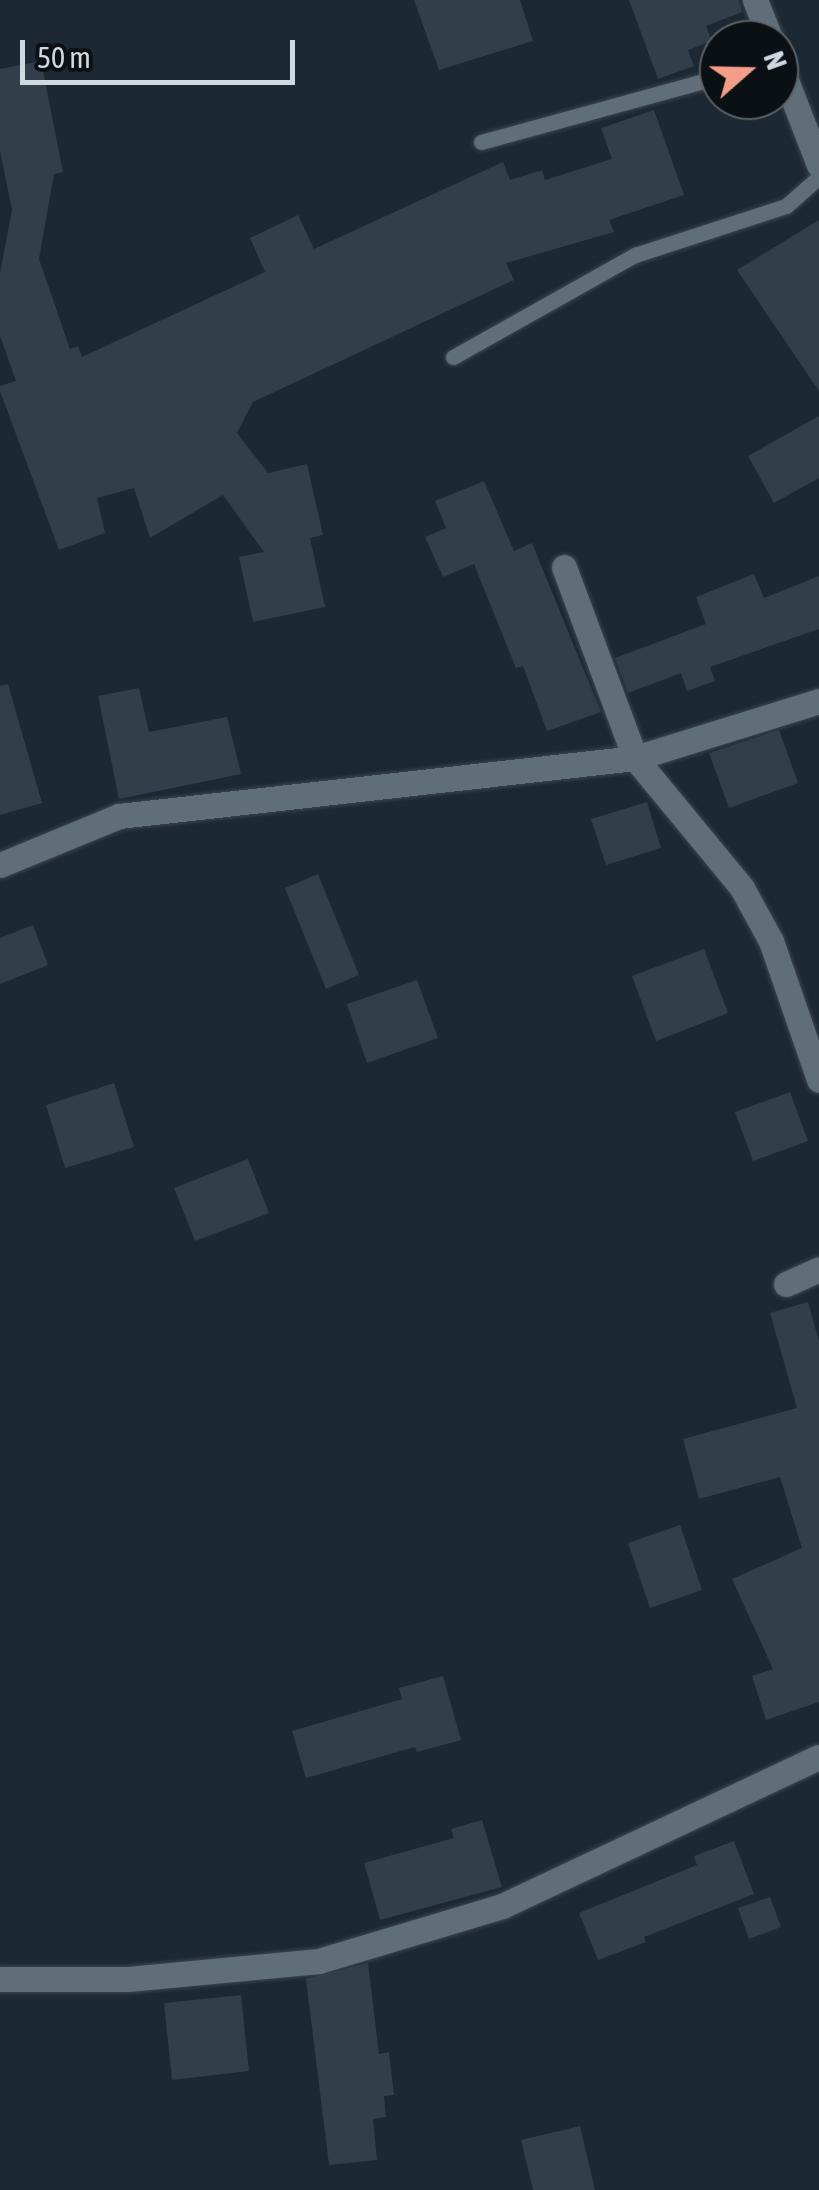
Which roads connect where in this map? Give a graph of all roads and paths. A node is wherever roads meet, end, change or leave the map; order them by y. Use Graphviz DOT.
graph roads {
  1 [pos="699,82"];
  2 [pos="799,114"];
  3 [pos="481,142"];
  4 [pos="819,165"];
  5 [pos="819,177"];
  6 [pos="454,357"];
  7 [pos="564,567"];
  8 [pos="819,701"];
  9 [pos="635,758"];
  10 [pos="0,865"];
  11 [pos="819,1080"];
  12 [pos="819,1269"];
  13 [pos="786,1284"];
  14 [pos="819,1757"];
  15 [pos="0,1979"];
  1 -- 3 [label="lane"];
  2 -- 4 [label="street"];
  5 -- 6 [label="lane"];
  7 -- 9 [label="street"];
  8 -- 9 [label="street"];
  9 -- 10 [label="street"];
  9 -- 11 [label="street"];
  12 -- 13 [label="street"];
  14 -- 15 [label="street"];
}
